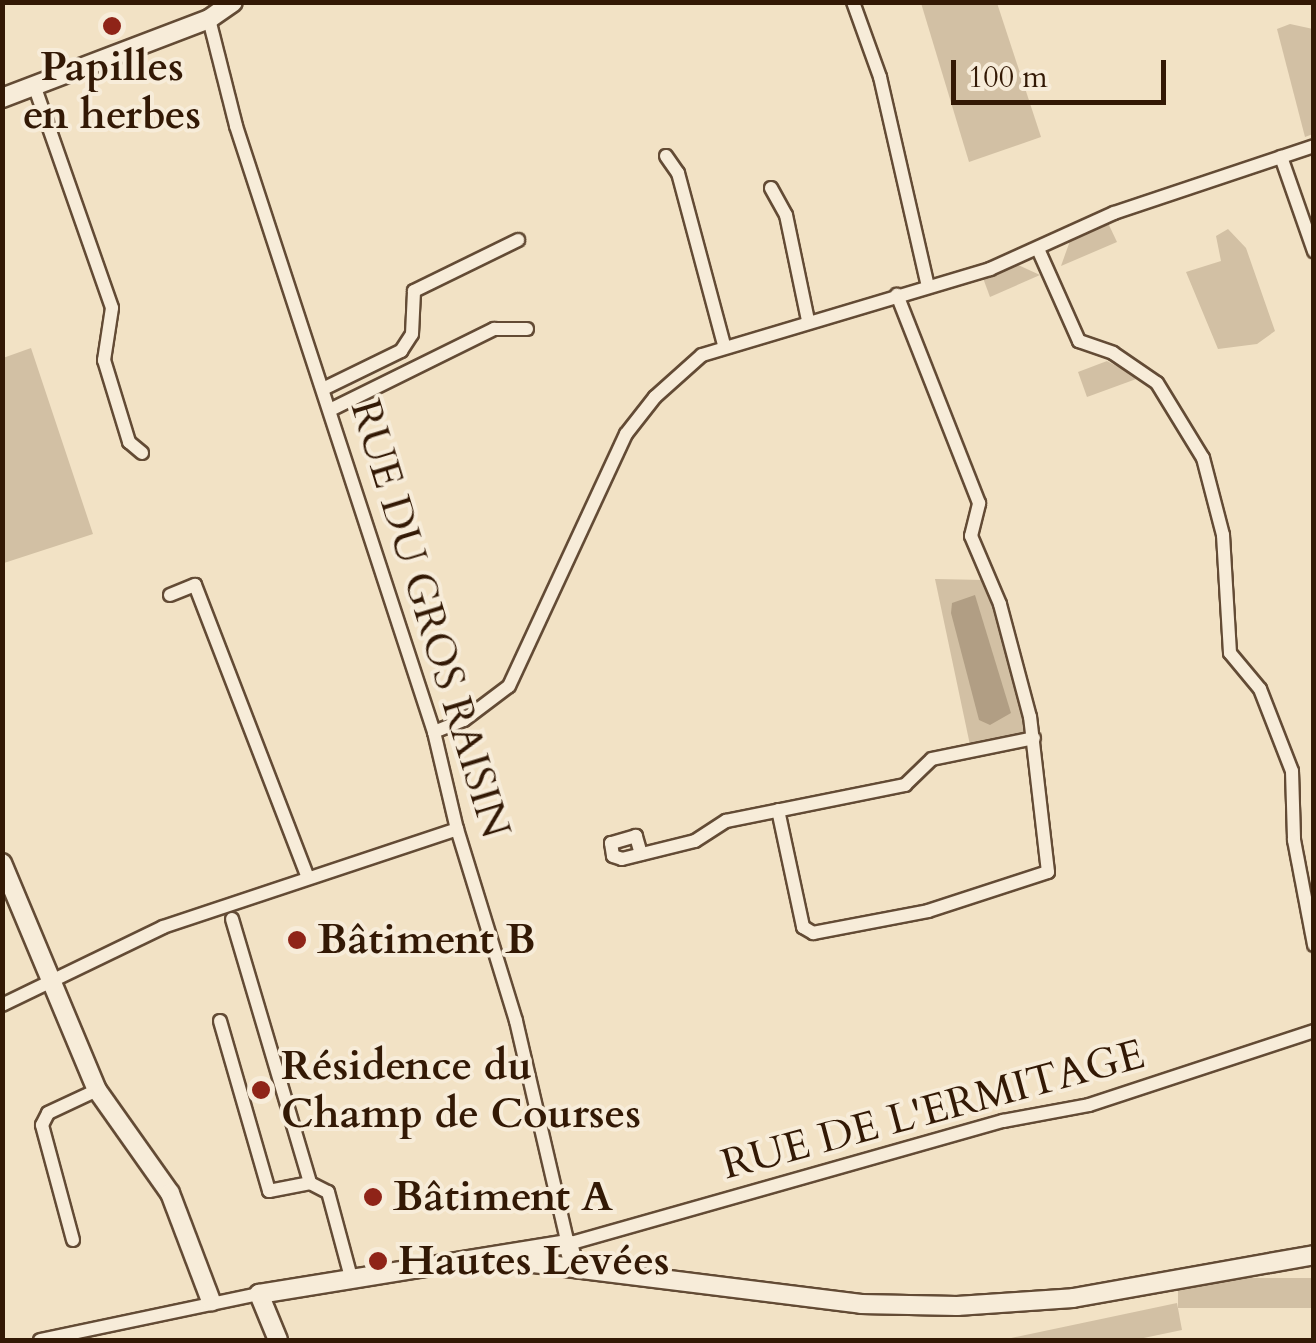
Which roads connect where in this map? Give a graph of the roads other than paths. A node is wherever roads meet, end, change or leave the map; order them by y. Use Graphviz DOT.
graph roads {
  1 [pos="853,2"];
  2 [pos="222,8"];
  3 [pos="34,84"];
  4 [pos="2,98"];
  5 [pos="1314,146"];
  6 [pos="666,156"];
  7 [pos="1281,157"];
  8 [pos="771,188"];
  9 [pos="518,240"];
  10 [pos="1038,250"];
  11 [pos="1314,251"];
  12 [pos="928,286"];
  13 [pos="897,295"];
  14 [pos="808,320"];
  15 [pos="527,330"];
  16 [pos="724,344"];
  17 [pos="325,388"];
  18 [pos="332,409"];
  19 [pos="142,453"];
  20 [pos="170,595"];
  21 [pos="434,732"];
  22 [pos="1034,738"];
  23 [pos="778,810"];
  24 [pos="456,829"];
  25 [pos="641,854"];
  26 [pos="2,863"];
  27 [pos="307,876"];
  28 [pos="232,919"];
  29 [pos="1314,944"];
  30 [pos="54,977"];
  31 [pos="2,1004"];
  32 [pos="220,1021"];
  33 [pos="1314,1030"];
  34 [pos="96,1090"];
  35 [pos="310,1184"];
  36 [pos="73,1240"];
  37 [pos="568,1244"];
  38 [pos="1314,1256"];
  39 [pos="502,1259"];
  40 [pos="574,1265"];
  41 [pos="351,1277"];
  42 [pos="258,1294"];
  43 [pos="211,1301"];
  44 [pos="40,1340"];
  45 [pos="278,1340"];
  1 -- 12 [label="street"];
  2 -- 3 [label="street"];
  2 -- 17 [label="street, RUE DU GROS RAISIN"];
  3 -- 4 [label="street"];
  3 -- 19 [label="street"];
  5 -- 7 [label="street"];
  6 -- 16 [label="street"];
  7 -- 10 [label="street"];
  7 -- 11 [label="street"];
  8 -- 14 [label="street"];
  9 -- 17 [label="street"];
  10 -- 12 [label="street"];
  10 -- 29 [label="street"];
  12 -- 13 [label="street"];
  13 -- 14 [label="street"];
  13 -- 22 [label="street"];
  14 -- 16 [label="street"];
  15 -- 18 [label="street"];
  16 -- 21 [label="street"];
  17 -- 18 [label="street, RUE DU GROS RAISIN"];
  18 -- 21 [label="street, RUE DU GROS RAISIN"];
  20 -- 27 [label="street"];
  21 -- 24 [label="street, RUE DU GROS RAISIN"];
  22 -- 23 [label="street"];
  22 -- 23 [label="street"];
  23 -- 25 [label="street"];
  24 -- 27 [label="street"];
  24 -- 37 [label="street, RUE DU GROS RAISIN"];
  26 -- 30 [label="street"];
  27 -- 30 [label="street"];
  28 -- 35 [label="street"];
  30 -- 31 [label="street"];
  30 -- 34 [label="street"];
  32 -- 35 [label="street"];
  33 -- 37 [label="street, RUE DE L'ERMITAGE"];
  34 -- 36 [label="street"];
  34 -- 43 [label="street"];
  35 -- 41 [label="street"];
  37 -- 39 [label="street"];
  37 -- 40 [label="street"];
  38 -- 40 [label="street"];
  39 -- 40 [label="street"];
  39 -- 41 [label="street"];
  41 -- 42 [label="street"];
  42 -- 43 [label="street"];
  42 -- 45 [label="street"];
  43 -- 44 [label="street"];
}
